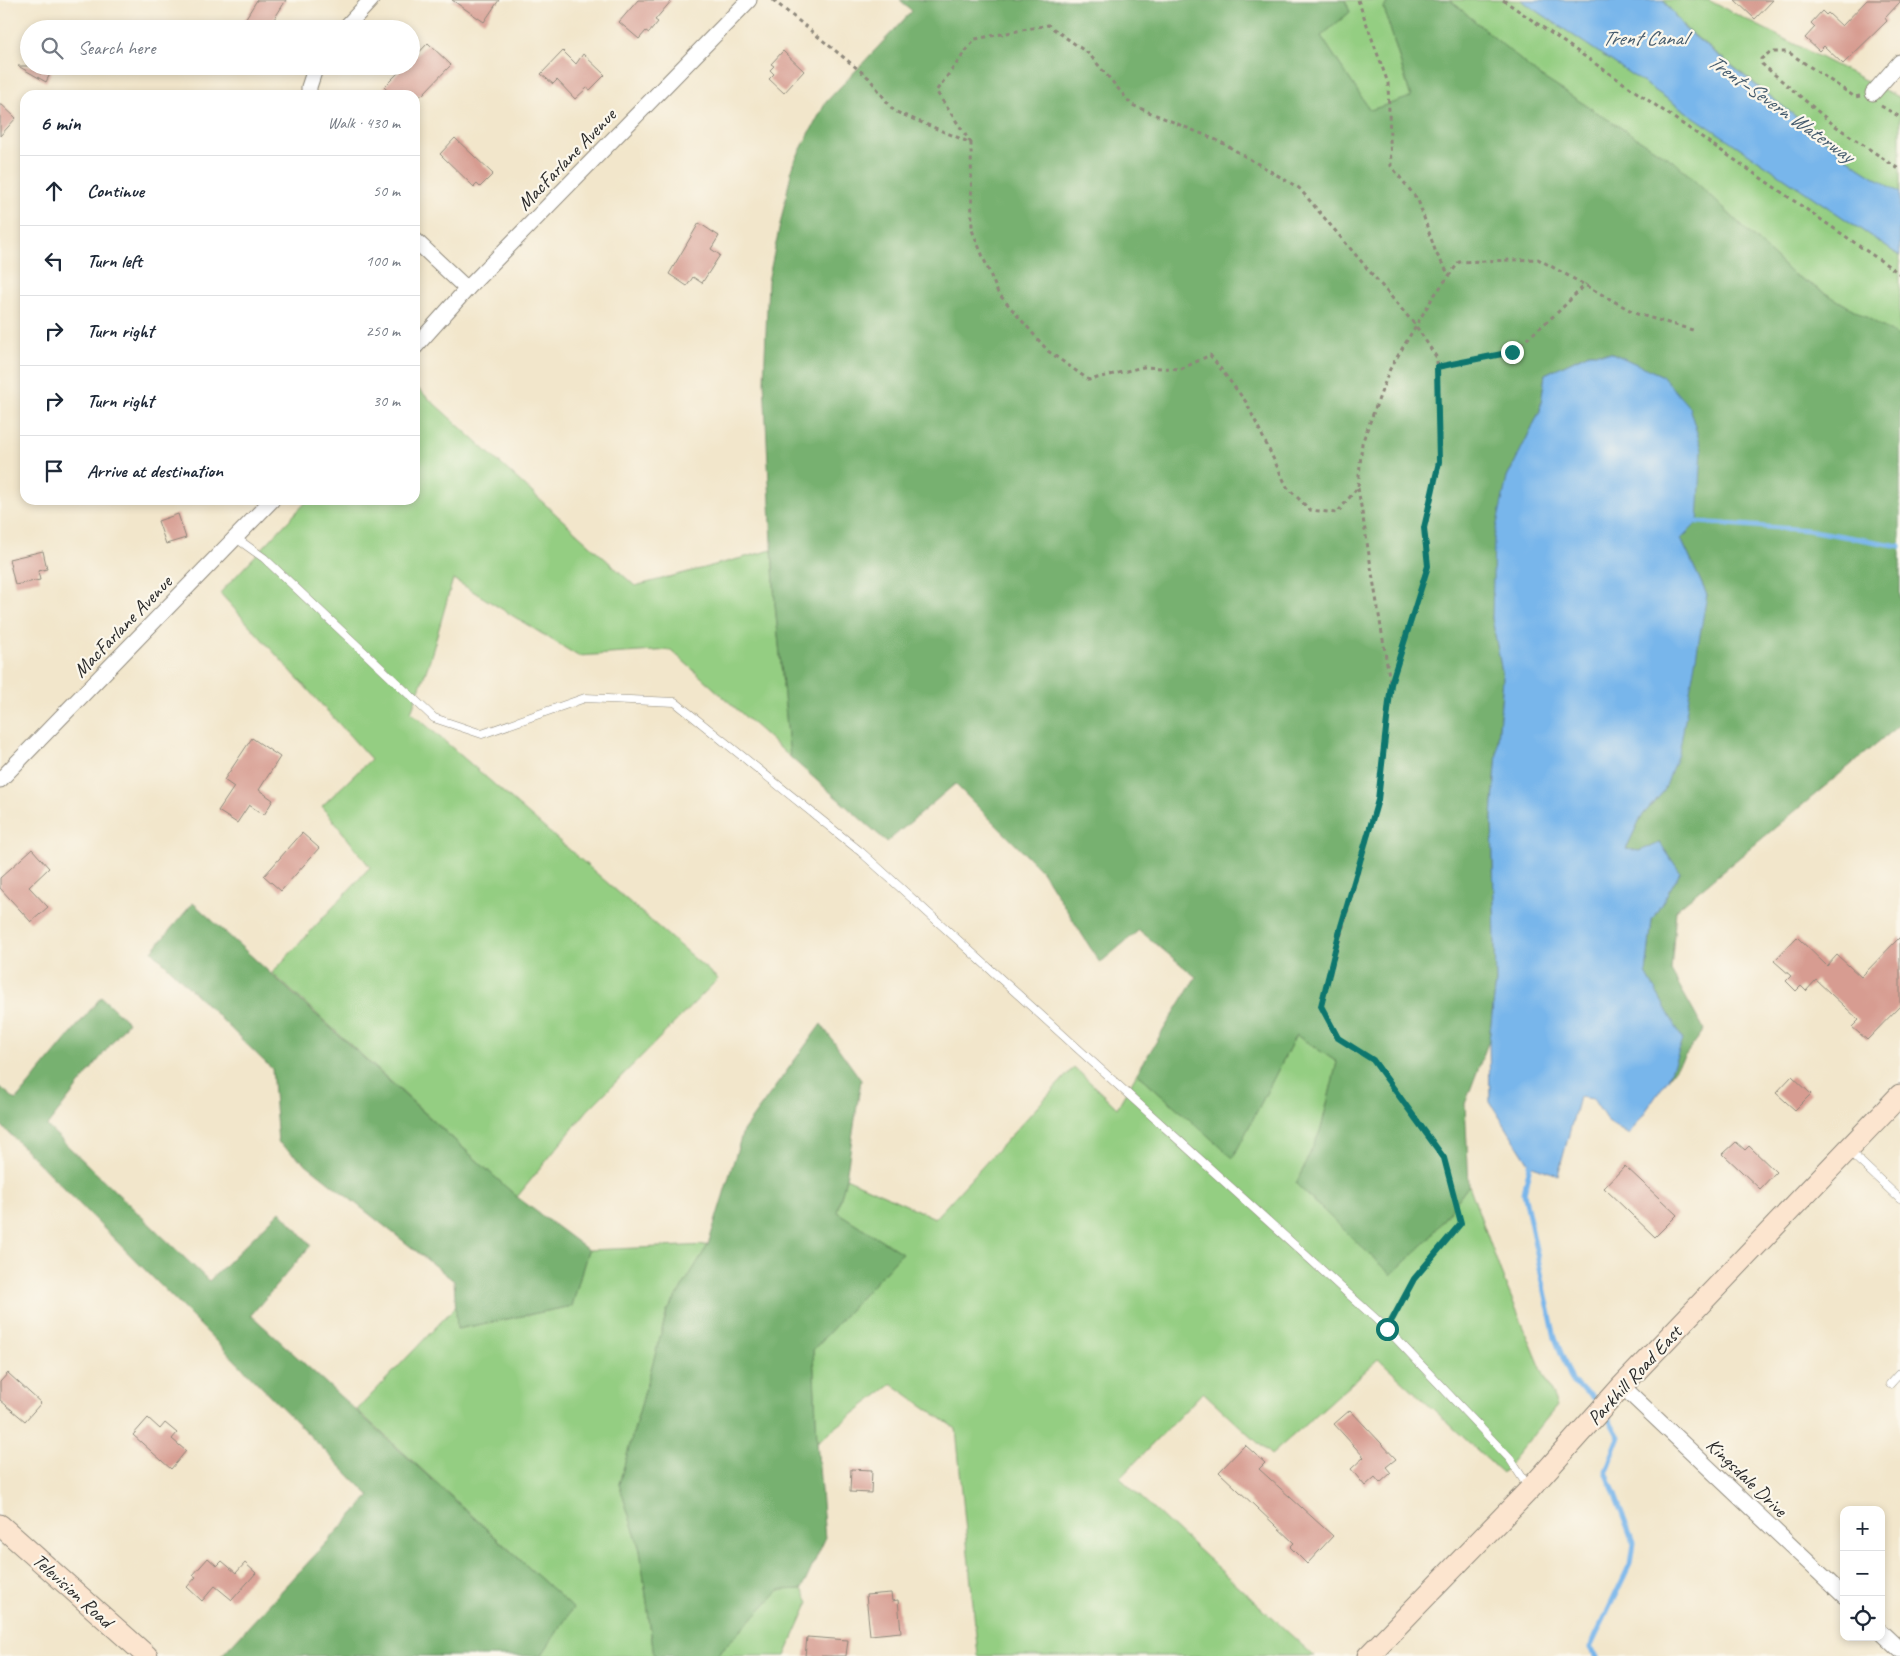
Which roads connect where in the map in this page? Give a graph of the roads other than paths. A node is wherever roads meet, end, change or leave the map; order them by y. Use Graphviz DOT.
graph roads {
  1 [pos="371,0"];
  2 [pos="749,0"];
  3 [pos="352,20"];
  4 [pos="1900,62"];
  5 [pos="313,75"];
  6 [pos="309,90"];
  7 [pos="1873,93"];
  8 [pos="420,245"];
  9 [pos="467,289"];
  10 [pos="420,341"];
  11 [pos="267,505"];
  12 [pos="236,538"];
  13 [pos="0,780"];
  14 [pos="1900,1095"];
  15 [pos="1848,1150"];
  16 [pos="1900,1199"];
  17 [pos="1900,1373"];
  18 [pos="1890,1384"];
  19 [pos="1622,1386"];
  20 [pos="1530,1489"];
  21 [pos="0,1525"];
  22 [pos="1840,1592"];
  23 [pos="1885,1636"];
  24 [pos="1900,1649"];
  25 [pos="147,1656"];
  26 [pos="1368,1656"];
  27 [pos="1887,1656"];
  1 -- 3 [label="street"];
  2 -- 9 [label="street, MacFarlane Avenue"];
  4 -- 7 [label="street"];
  5 -- 6 [label="street"];
  8 -- 9 [label="street"];
  9 -- 10 [label="street, MacFarlane Avenue"];
  11 -- 12 [label="street, MacFarlane Avenue"];
  12 -- 13 [label="street, MacFarlane Avenue"];
  12 -- 20 [label="lane"];
  14 -- 15 [label="main road, Parkhill Road East"];
  15 -- 16 [label="lane"];
  15 -- 19 [label="main road, Parkhill Road East"];
  17 -- 18 [label="lane"];
  19 -- 20 [label="main road, Parkhill Road East"];
  19 -- 22 [label="street, Kingsdale Drive"];
  20 -- 26 [label="main road, Parkhill Road East"];
  21 -- 25 [label="main road, Television Road"];
  23 -- 24 [label="street"];
  24 -- 27 [label="street"];
}
